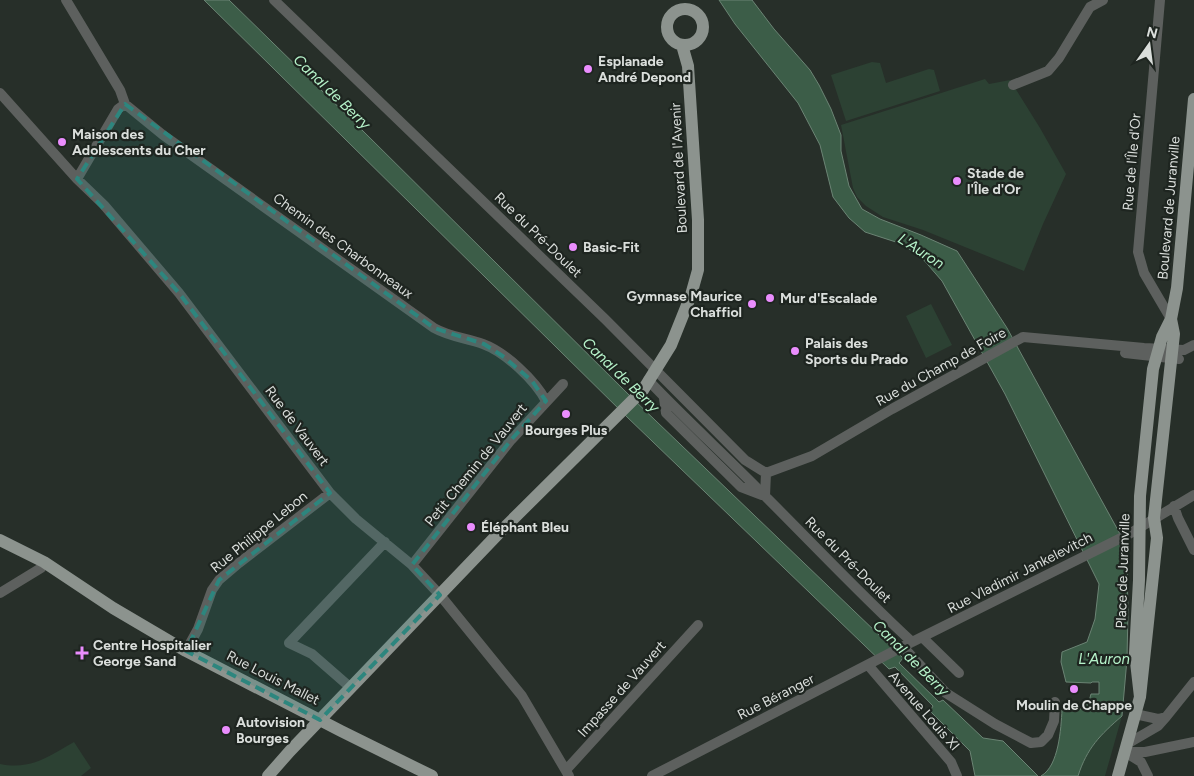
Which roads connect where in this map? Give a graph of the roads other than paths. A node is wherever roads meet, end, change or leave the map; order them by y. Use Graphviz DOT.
graph roads {
  1 [pos="66,0"];
  2 [pos="274,0"];
  3 [pos="1103,0"];
  4 [pos="1160,0"];
  5 [pos="685,5"];
  6 [pos="687,44"];
  7 [pos="1013,85"];
  8 [pos="0,93"];
  9 [pos="125,104"];
  10 [pos="1194,105"];
  11 [pos="77,180"];
  12 [pos="1171,319"];
  13 [pos="1194,345"];
  14 [pos="1194,352"];
  15 [pos="1168,356"];
  16 [pos="980,363"];
  17 [pos="960,375"];
  18 [pos="649,380"];
  19 [pos="562,384"];
  20 [pos="546,401"];
  21 [pos="766,473"];
  22 [pos="330,493"];
  23 [pos="1194,495"];
  24 [pos="765,496"];
  25 [pos="1174,506"];
  26 [pos="1158,516"];
  27 [pos="1140,527"];
  28 [pos="0,540"];
  29 [pos="385,542"];
  30 [pos="1194,550"];
  31 [pos="44,562"];
  32 [pos="412,565"];
  33 [pos="0,593"];
  34 [pos="440,595"];
  35 [pos="698,625"];
  36 [pos="922,637"];
  37 [pos="904,646"];
  38 [pos="186,650"];
  39 [pos="868,665"];
  40 [pos="959,673"];
  41 [pos="1194,682"];
  42 [pos="350,688"];
  43 [pos="1140,697"];
  44 [pos="1055,702"];
  45 [pos="1135,714"];
  46 [pos="1166,716"];
  47 [pos="320,720"];
  48 [pos="1194,742"];
  49 [pos="1126,748"];
  50 [pos="568,773"];
  51 [pos="269,775"];
  52 [pos="432,776"];
  53 [pos="652,776"];
  54 [pos="957,776"];
  55 [pos="1118,776"];
  56 [pos="1148,776"];
  1 -- 9 [label="street, Chemin des Charbonneaux"];
  2 -- 18 [label="street, Rue du Pré-Doulet"];
  3 -- 7 [label="street"];
  4 -- 12 [label="street, Rue de l'Île d'Or"];
  5 -- 6 [label="main road"];
  5 -- 6 [label="main road"];
  6 -- 18 [label="main road, Boulevard de l'Avenir"];
  8 -- 11 [label="street, Rue de Vauvert"];
  9 -- 11 [label="street"];
  9 -- 20 [label="street, Chemin des Charbonneaux"];
  10 -- 12 [label="main road, Boulevard de Juranville"];
  11 -- 22 [label="street, Rue de Vauvert"];
  12 -- 15 [label="main road, Boulevard de Juranville"];
  13 -- 15 [label="street"];
  14 -- 15 [label="street"];
  15 -- 16 [label="street, Rue du Champ de Foire"];
  15 -- 26 [label="main road, Place de Juranville"];
  15 -- 27 [label="main road, Place de Juranville"];
  16 -- 17 [label="street, Rue du Champ de Foire"];
  16 -- 21 [label="street, Rue du Champ de Foire"];
  18 -- 21 [label="street, Rue du Pré-Doulet"];
  18 -- 24 [label="street, Rue du Pré-Doulet"];
  18 -- 34 [label="main road, Boulevard de l'Avenir"];
  19 -- 20 [label="street, Petit Chemin de Vauvert"];
  20 -- 32 [label="street, Petit Chemin de Vauvert"];
  21 -- 24 [label="street"];
  22 -- 29 [label="street, Rue de Vauvert"];
  22 -- 38 [label="street, Rue Philippe Lebon"];
  23 -- 25 [label="street, Rue Vladimir Jankelevitch"];
  24 -- 37 [label="street, Rue du Pré-Doulet"];
  25 -- 26 [label="street, Rue Vladimir Jankelevitch"];
  25 -- 30 [label="street"];
  26 -- 27 [label="street, Rue Vladimir Jankelevitch"];
  26 -- 43 [label="main road, Place de Juranville"];
  27 -- 36 [label="street, Rue Vladimir Jankelevitch"];
  27 -- 43 [label="main road, Place de Juranville"];
  28 -- 31 [label="main road, Rue Louis Mallet"];
  29 -- 32 [label="street, Rue de Vauvert"];
  29 -- 42 [label="street"];
  31 -- 33 [label="street"];
  31 -- 38 [label="main road, Rue Louis Mallet"];
  32 -- 34 [label="street, Rue de Vauvert"];
  34 -- 42 [label="main road, Boulevard de l'Avenir"];
  34 -- 50 [label="street, Rue de Vauvert"];
  35 -- 50 [label="street, Impasse de Vauvert"];
  36 -- 37 [label="street, Rue Vladimir Jankelevitch"];
  36 -- 40 [label="street"];
  37 -- 39 [label="street, Rue Béranger"];
  37 -- 44 [label="street, Rue du Pré-Doulet"];
  38 -- 47 [label="main road, Rue Louis Mallet"];
  39 -- 53 [label="street, Rue Béranger"];
  39 -- 54 [label="street, Avenue Louis XI"];
  41 -- 46 [label="street"];
  42 -- 47 [label="main road, Boulevard de l'Avenir"];
  43 -- 45 [label="main road"];
  45 -- 46 [label="street"];
  45 -- 49 [label="main road"];
  46 -- 49 [label="street"];
  47 -- 51 [label="main road, Boulevard de l'Avenir"];
  47 -- 52 [label="main road, Rue Louis Mallet"];
  48 -- 49 [label="street"];
  49 -- 55 [label="main road"];
  49 -- 56 [label="street"];
}
